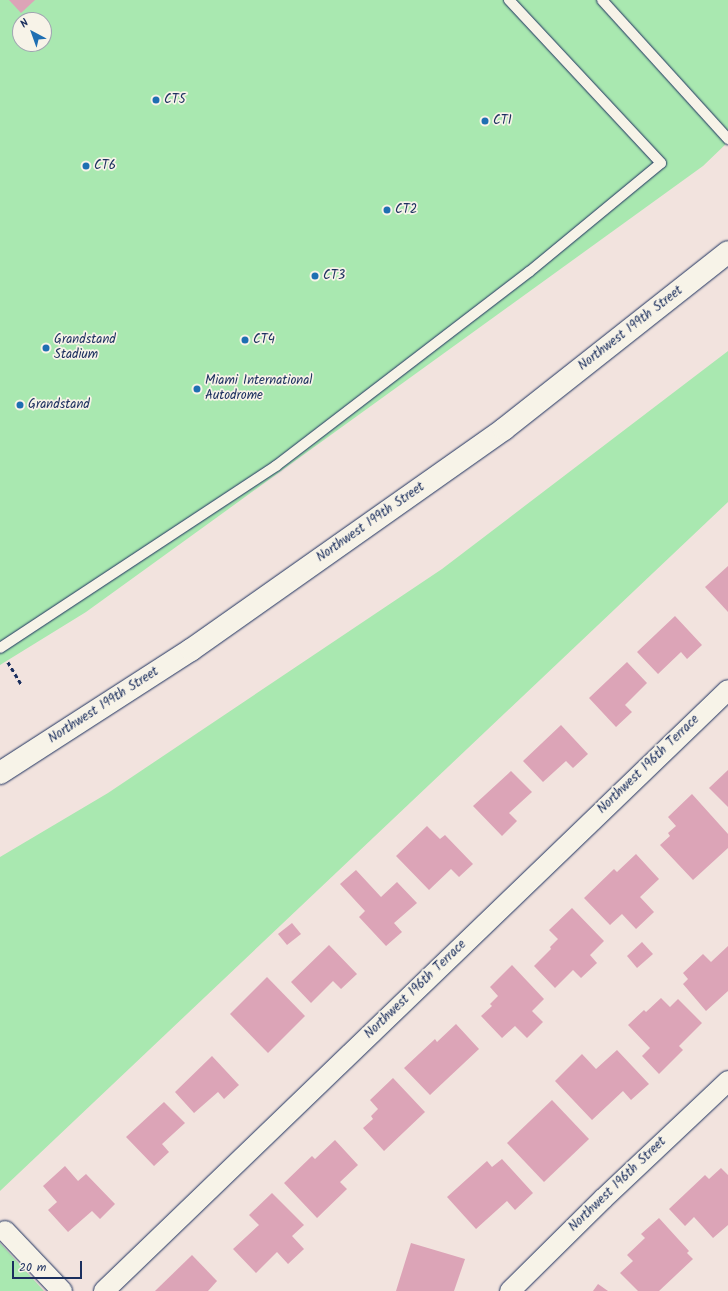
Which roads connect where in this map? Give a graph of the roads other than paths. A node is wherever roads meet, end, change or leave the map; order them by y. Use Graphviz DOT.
graph roads {
  1 [pos="509,0"];
  2 [pos="602,0"];
  3 [pos="728,139"];
  4 [pos="728,252"];
  5 [pos="2,653"];
  6 [pos="728,690"];
  7 [pos="0,773"];
  8 [pos="728,1081"];
  9 [pos="5,1231"];
  10 [pos="62,1291"];
  11 [pos="104,1291"];
  12 [pos="510,1291"];
  1 -- 5 [label="lane"];
  2 -- 3 [label="lane"];
  4 -- 7 [label="main road, Northwest 199th Street"];
  6 -- 11 [label="street, Northwest 196th Terrace"];
  8 -- 12 [label="street, Northwest 196th Street"];
  9 -- 10 [label="street"];
}
